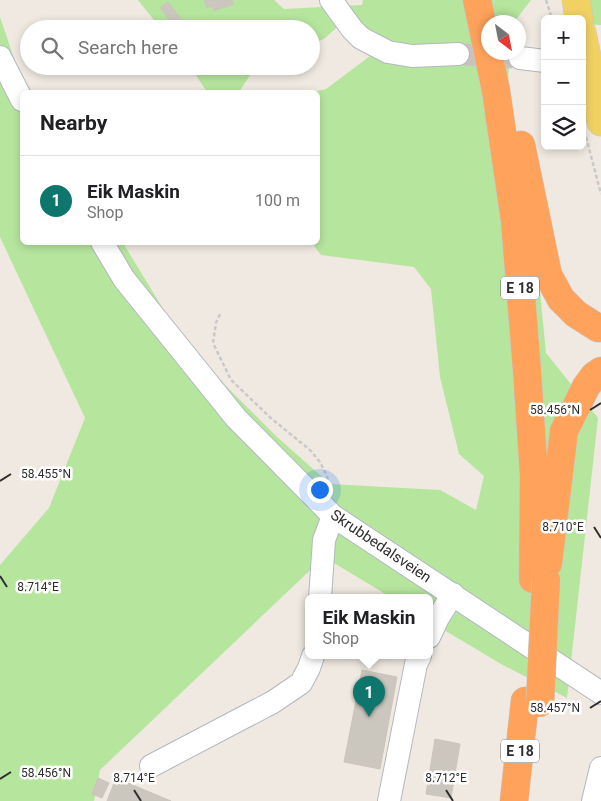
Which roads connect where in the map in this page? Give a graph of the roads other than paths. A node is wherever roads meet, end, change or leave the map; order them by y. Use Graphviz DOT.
graph roads {
  1 [pos="331,0"];
  2 [pos="477,0"];
  3 [pos="492,0"];
  4 [pos="576,0"];
  5 [pos="495,15"];
  6 [pos="579,15"];
  7 [pos="586,46"];
  8 [pos="458,54"];
  9 [pos="0,57"];
  10 [pos="526,58"];
  11 [pos="511,60"];
  12 [pos="541,61"];
  13 [pos="20,96"];
  14 [pos="593,126"];
  15 [pos="518,132"];
  16 [pos="104,245"];
  17 [pos="601,328"];
  18 [pos="601,371"];
  19 [pos="333,516"];
  20 [pos="540,579"];
  21 [pos="320,594"];
  22 [pos="453,594"];
  23 [pos="433,629"];
  24 [pos="311,659"];
  25 [pos="418,659"];
  26 [pos="601,693"];
  27 [pos="533,702"];
  28 [pos="151,766"];
  29 [pos="601,768"];
  30 [pos="389,801"];
  31 [pos="514,801"];
  32 [pos="529,801"];
  33 [pos="593,801"];
  1 -- 8 [label="street"];
  2 -- 20 [label="highway, E 18"];
  3 -- 5 [label="highway"];
  4 -- 6 [label="main road"];
  7 -- 14 [label="main road"];
  9 -- 13 [label="street"];
  10 -- 12 [label="street"];
  11 -- 15 [label="highway, E 18"];
  15 -- 17 [label="highway, E 18"];
  15 -- 20 [label="highway, E 18"];
  16 -- 19 [label="street, Skrubbedalsveien"];
  18 -- 20 [label="highway, E 18"];
  19 -- 21 [label="street"];
  19 -- 22 [label="street, Skrubbedalsveien"];
  20 -- 27 [label="highway, E 18, bridge"];
  22 -- 23 [label="street"];
  22 -- 26 [label="street, Skrubbedalsveien"];
  24 -- 28 [label="street"];
  25 -- 30 [label="street"];
  27 -- 31 [label="highway, E 18"];
  27 -- 32 [label="highway, E 18"];
  29 -- 33 [label="street"];
}
